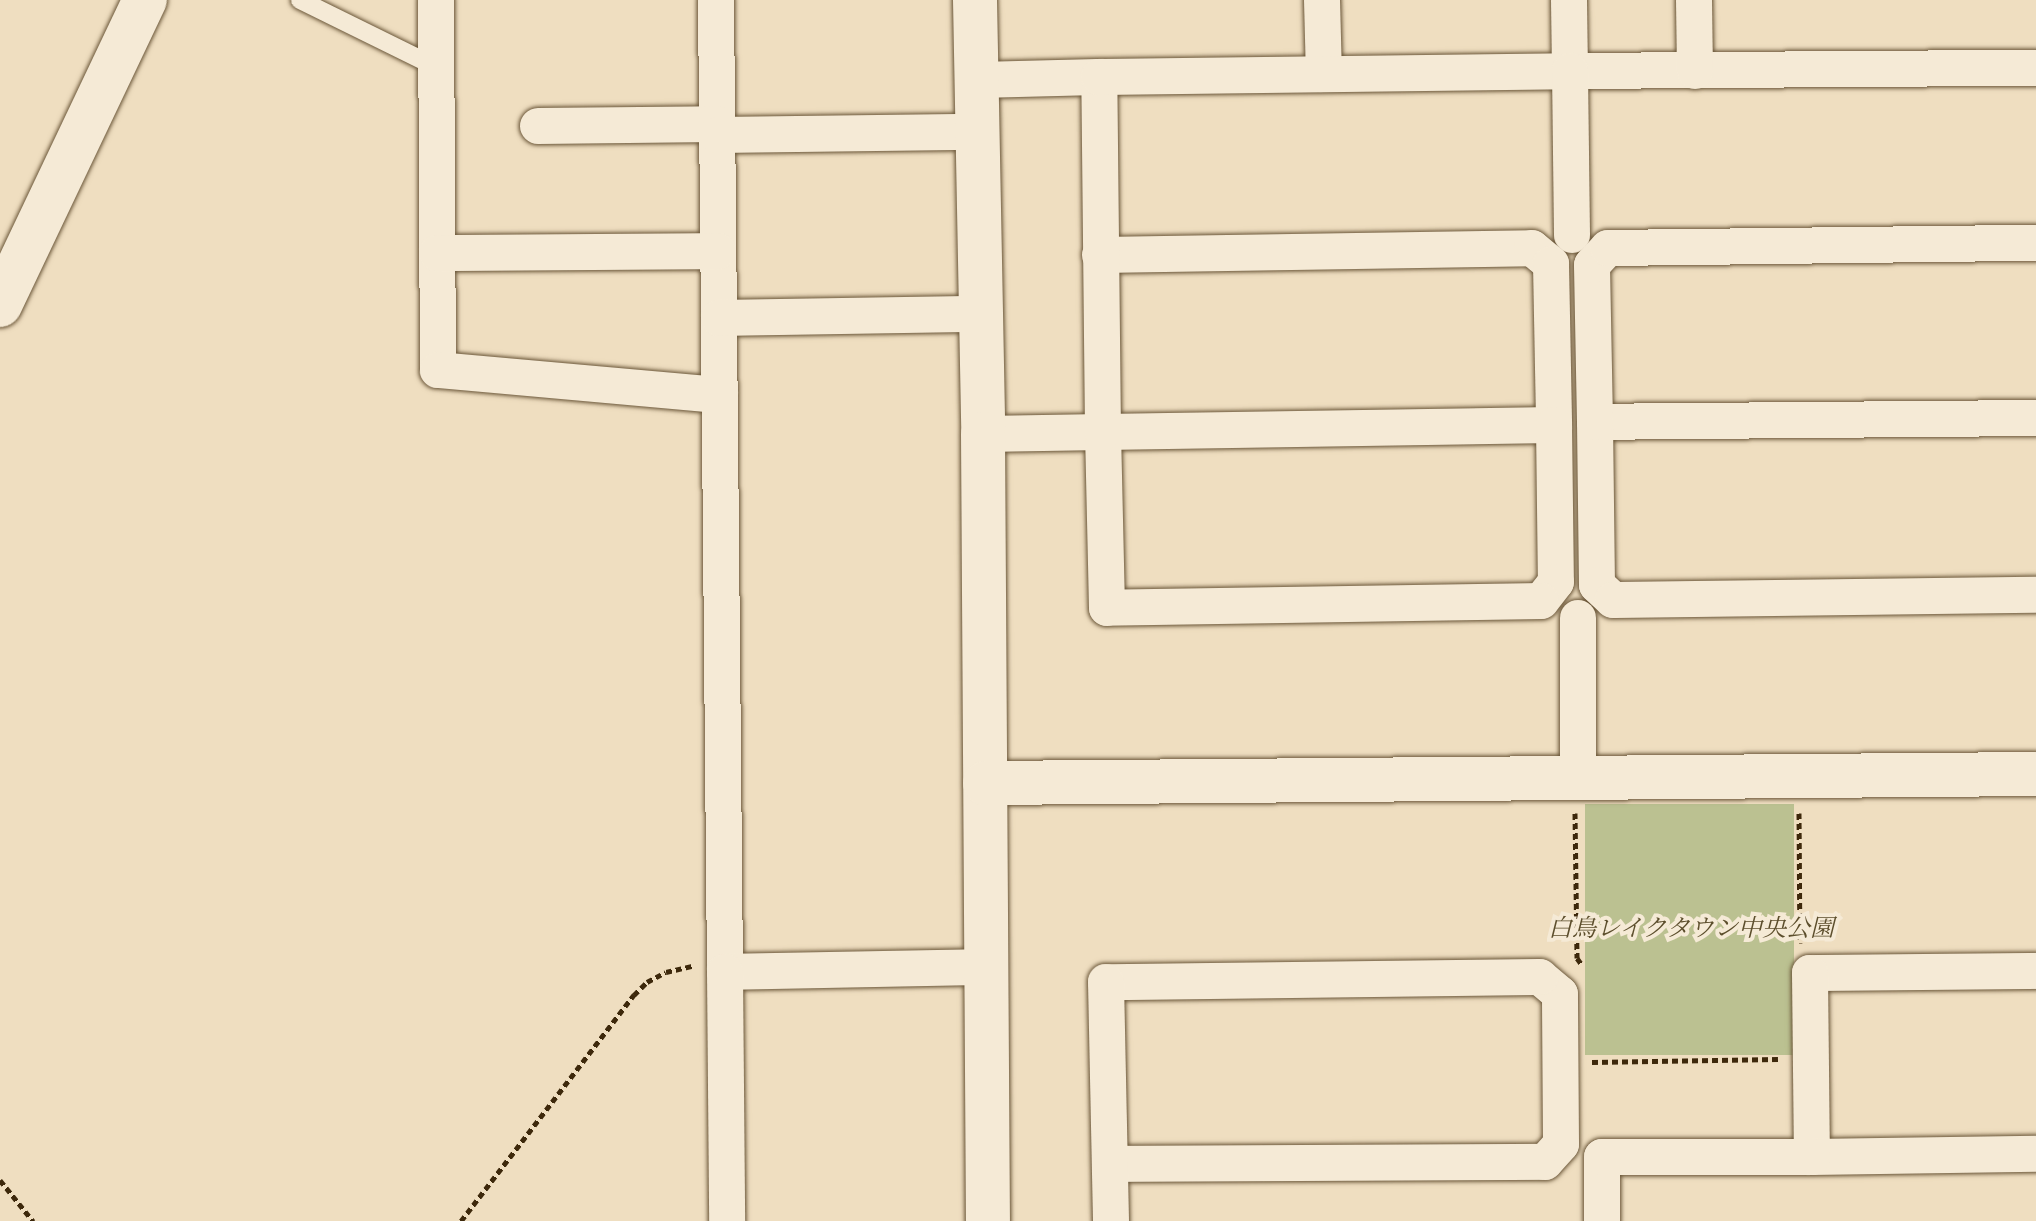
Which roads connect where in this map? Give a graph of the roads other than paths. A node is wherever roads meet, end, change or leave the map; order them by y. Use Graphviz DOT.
graph roads {
  1 [pos="145,0"];
  2 [pos="300,0"];
  3 [pos="436,0"];
  4 [pos="716,0"];
  5 [pos="975,0"];
  6 [pos="1322,0"];
  7 [pos="1569,0"];
  8 [pos="1694,0"];
  9 [pos="438,68"];
  10 [pos="2036,68"];
  11 [pos="1570,71"];
  12 [pos="1695,71"];
  13 [pos="1324,74"];
  14 [pos="1099,77"];
  15 [pos="977,80"];
  16 [pos="538,126"];
  17 [pos="717,129"];
  18 [pos="977,132"];
  19 [pos="1572,235"];
  20 [pos="2036,243"];
  21 [pos="718,251"];
  22 [pos="437,253"];
  23 [pos="1100,255"];
  24 [pos="0,305"];
  25 [pos="980,314"];
  26 [pos="719,318"];
  27 [pos="720,395"];
  28 [pos="2036,418"];
  29 [pos="1595,422"];
  30 [pos="1554,425"];
  31 [pos="1103,432"];
  32 [pos="983,434"];
  33 [pos="2036,595"];
  34 [pos="1578,618"];
  35 [pos="2036,774"];
  36 [pos="1578,780"];
  37 [pos="985,783"];
  38 [pos="987,967"];
  39 [pos="725,968"];
  40 [pos="2036,971"];
  41 [pos="2036,1154"];
  42 [pos="1812,1157"];
  43 [pos="1110,1164"];
  44 [pos="727,1221"];
  45 [pos="988,1221"];
  46 [pos="1111,1221"];
  47 [pos="1602,1221"];
  1 -- 24 [label="street"];
  2 -- 9 [label="lane"];
  3 -- 9 [label="street"];
  4 -- 17 [label="street"];
  5 -- 15 [label="street"];
  6 -- 13 [label="street"];
  7 -- 11 [label="street"];
  8 -- 12 [label="street"];
  9 -- 22 [label="street"];
  10 -- 12 [label="street"];
  11 -- 12 [label="street"];
  11 -- 13 [label="street"];
  11 -- 19 [label="street"];
  13 -- 14 [label="street"];
  14 -- 15 [label="street"];
  14 -- 23 [label="street"];
  15 -- 18 [label="street"];
  16 -- 17 [label="street"];
  17 -- 18 [label="street"];
  17 -- 21 [label="street"];
  18 -- 25 [label="street"];
  20 -- 29 [label="street"];
  21 -- 22 [label="street"];
  21 -- 26 [label="street"];
  22 -- 27 [label="street"];
  23 -- 30 [label="street"];
  23 -- 31 [label="street"];
  25 -- 26 [label="street"];
  25 -- 32 [label="street"];
  26 -- 27 [label="street"];
  27 -- 39 [label="street"];
  28 -- 29 [label="street"];
  29 -- 33 [label="street"];
  30 -- 31 [label="street"];
  30 -- 31 [label="street"];
  31 -- 32 [label="street"];
  32 -- 37 [label="street"];
  34 -- 36 [label="street"];
  35 -- 36 [label="street"];
  36 -- 37 [label="street"];
  37 -- 38 [label="street"];
  38 -- 39 [label="street"];
  38 -- 45 [label="street"];
  39 -- 44 [label="street"];
  40 -- 42 [label="street"];
  41 -- 42 [label="street"];
  42 -- 47 [label="street"];
  43 -- 43 [label="street"];
  43 -- 46 [label="street"];
}
